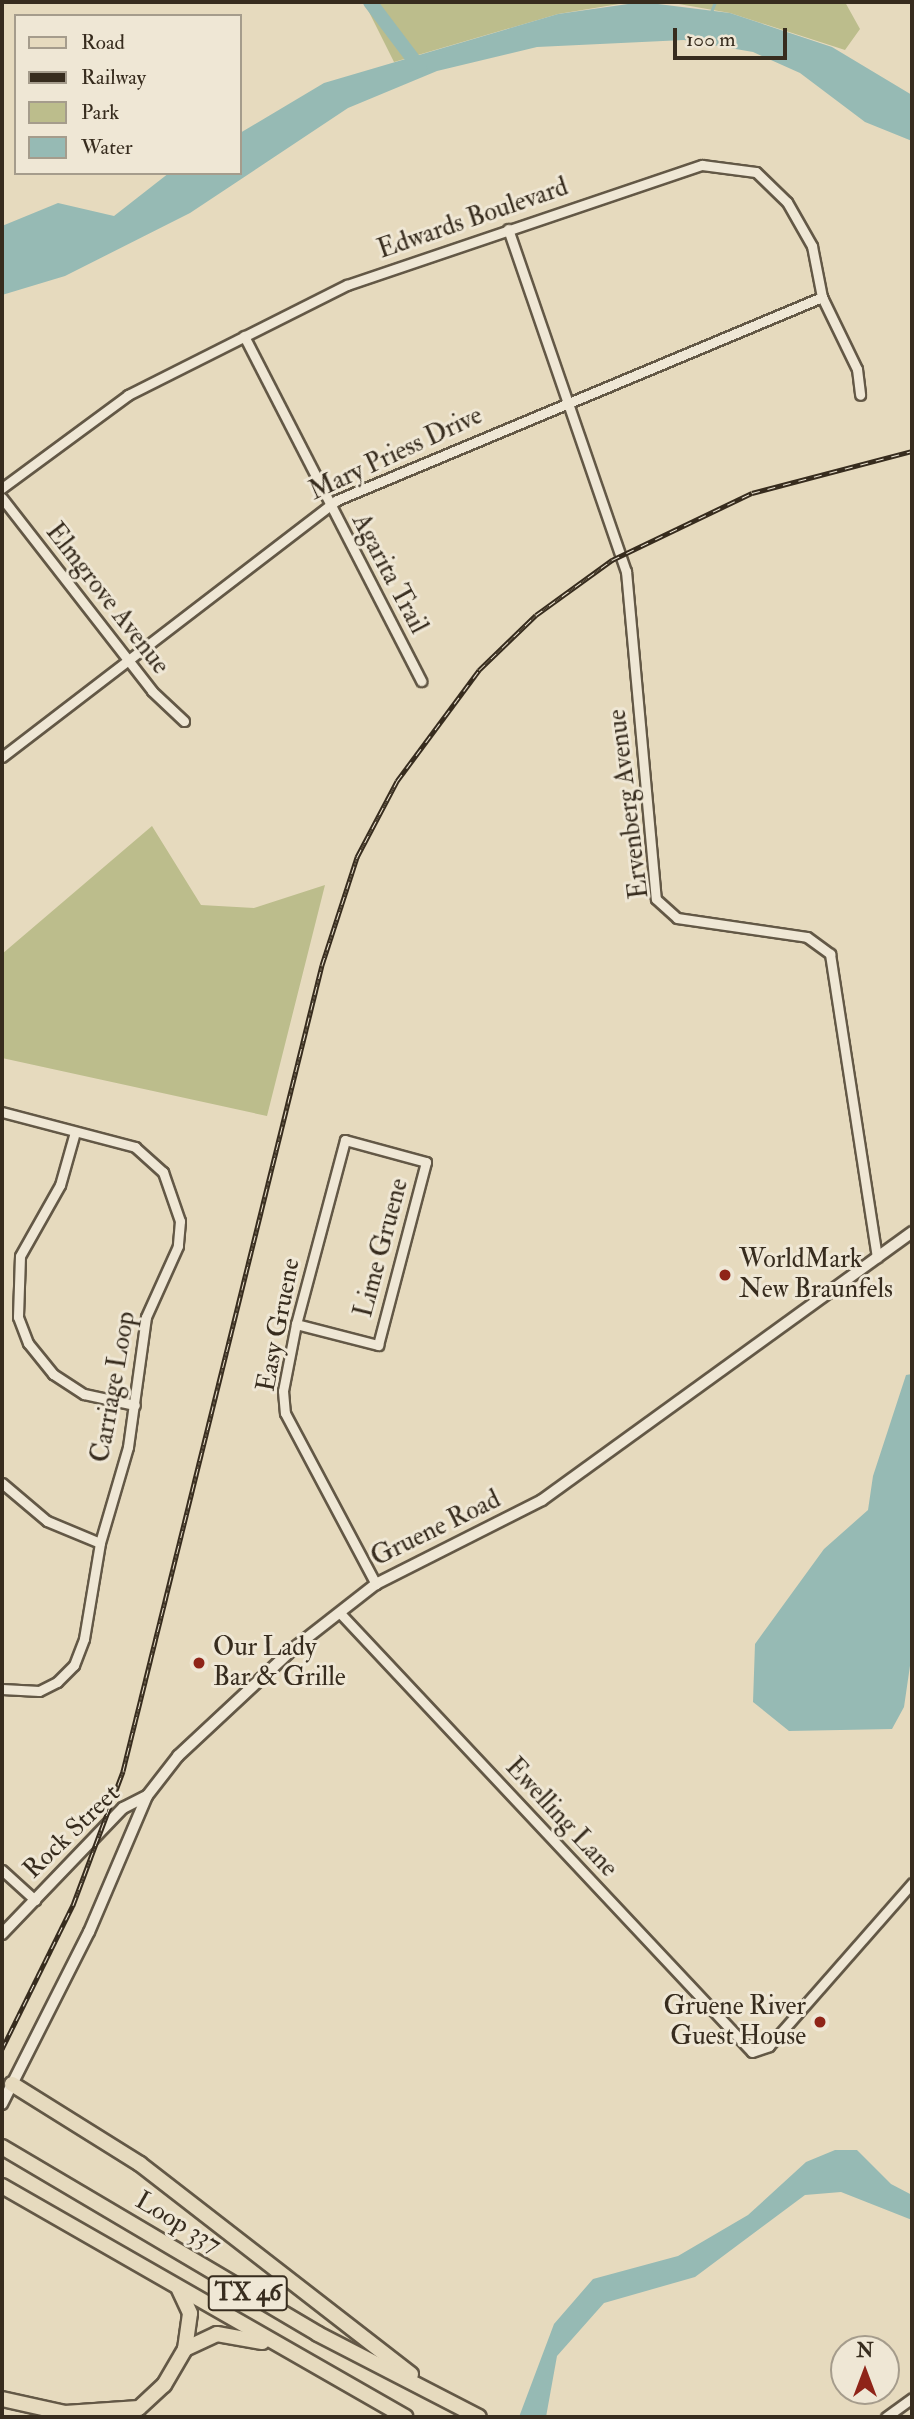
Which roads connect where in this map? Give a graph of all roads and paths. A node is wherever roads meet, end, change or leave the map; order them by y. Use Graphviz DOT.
graph roads {
  1 [pos="508,229"];
  2 [pos="822,297"];
  3 [pos="244,336"];
  4 [pos="860,396"];
  5 [pos="567,401"];
  6 [pos="2,488"];
  7 [pos="2,498"];
  8 [pos="329,505"];
  9 [pos="126,659"];
  10 [pos="421,681"];
  11 [pos="184,721"];
  12 [pos="2,757"];
  13 [pos="2,1112"];
  14 [pos="75,1132"];
  15 [pos="426,1162"];
  16 [pos="912,1232"];
  17 [pos="877,1257"];
  18 [pos="296,1324"];
  19 [pos="135,1405"];
  20 [pos="2,1483"];
  21 [pos="100,1543"];
  22 [pos="376,1584"];
  23 [pos="339,1612"];
  24 [pos="2,1689"];
  25 [pos="147,1796"];
  26 [pos="2,1870"];
  27 [pos="912,1883"];
  28 [pos="35,1900"];
  29 [pos="2,1934"];
  30 [pos="12,2084"];
  31 [pos="2,2104"];
  32 [pos="2,2147"];
  33 [pos="5,2188"];
  34 [pos="178,2288"];
  35 [pos="281,2346"];
  36 [pos="185,2349"];
  37 [pos="440,2396"];
  38 [pos="912,2398"];
  39 [pos="2,2399"];
  40 [pos="406,2417"];
  41 [pos="479,2417"];
  42 [pos="886,2417"];
  1 -- 2 [label="street, Edwards Boulevard"];
  1 -- 3 [label="street, Edwards Boulevard"];
  1 -- 5 [label="street, Ervenberg Avenue"];
  2 -- 4 [label="street, Edwards Boulevard"];
  2 -- 5 [label="street, Mary Priess Drive"];
  3 -- 6 [label="street, Edwards Boulevard"];
  3 -- 8 [label="street, Agarita Trail"];
  5 -- 8 [label="street, Mary Priess Drive"];
  5 -- 17 [label="street, Ervenberg Avenue"];
  7 -- 9 [label="street, Elmgrove Avenue"];
  8 -- 9 [label="street, Mary Priess Drive"];
  8 -- 10 [label="street, Agarita Trail"];
  9 -- 11 [label="street, Elmgrove Avenue"];
  9 -- 12 [label="street, Mary Priess Drive"];
  13 -- 14 [label="street, Carriage Loop"];
  14 -- 19 [label="street, Carriage Loop"];
  14 -- 19 [label="street"];
  15 -- 18 [label="street, Easy Gruene"];
  15 -- 18 [label="street, Lime Gruene"];
  16 -- 17 [label="street, Gruene Road"];
  17 -- 22 [label="street, Gruene Road"];
  18 -- 22 [label="street, Easy Gruene"];
  19 -- 21 [label="street, Carriage Loop"];
  20 -- 21 [label="street"];
  21 -- 24 [label="street, Carriage Loop"];
  22 -- 23 [label="street, Gruene Road"];
  23 -- 25 [label="street, Gruene Road"];
  23 -- 27 [label="street, Ewelling Lane"];
  25 -- 28 [label="street, Rock Street"];
  25 -- 30 [label="street, Gruene Road"];
  26 -- 28 [label="street"];
  28 -- 29 [label="street, Rock Street"];
  30 -- 31 [label="street, Gruene Road"];
  30 -- 37 [label="main road"];
  32 -- 37 [label="main road, Loop 337 / TX 46"];
  33 -- 34 [label="main road, TX 46"];
  34 -- 35 [label="main road, TX 46"];
  34 -- 36 [label="main road"];
  35 -- 36 [label="main road"];
  35 -- 40 [label="main road, TX 46"];
  36 -- 39 [label="main road"];
  37 -- 41 [label="main road, Loop 337 / TX 46"];
  38 -- 42 [label="street"];
}
